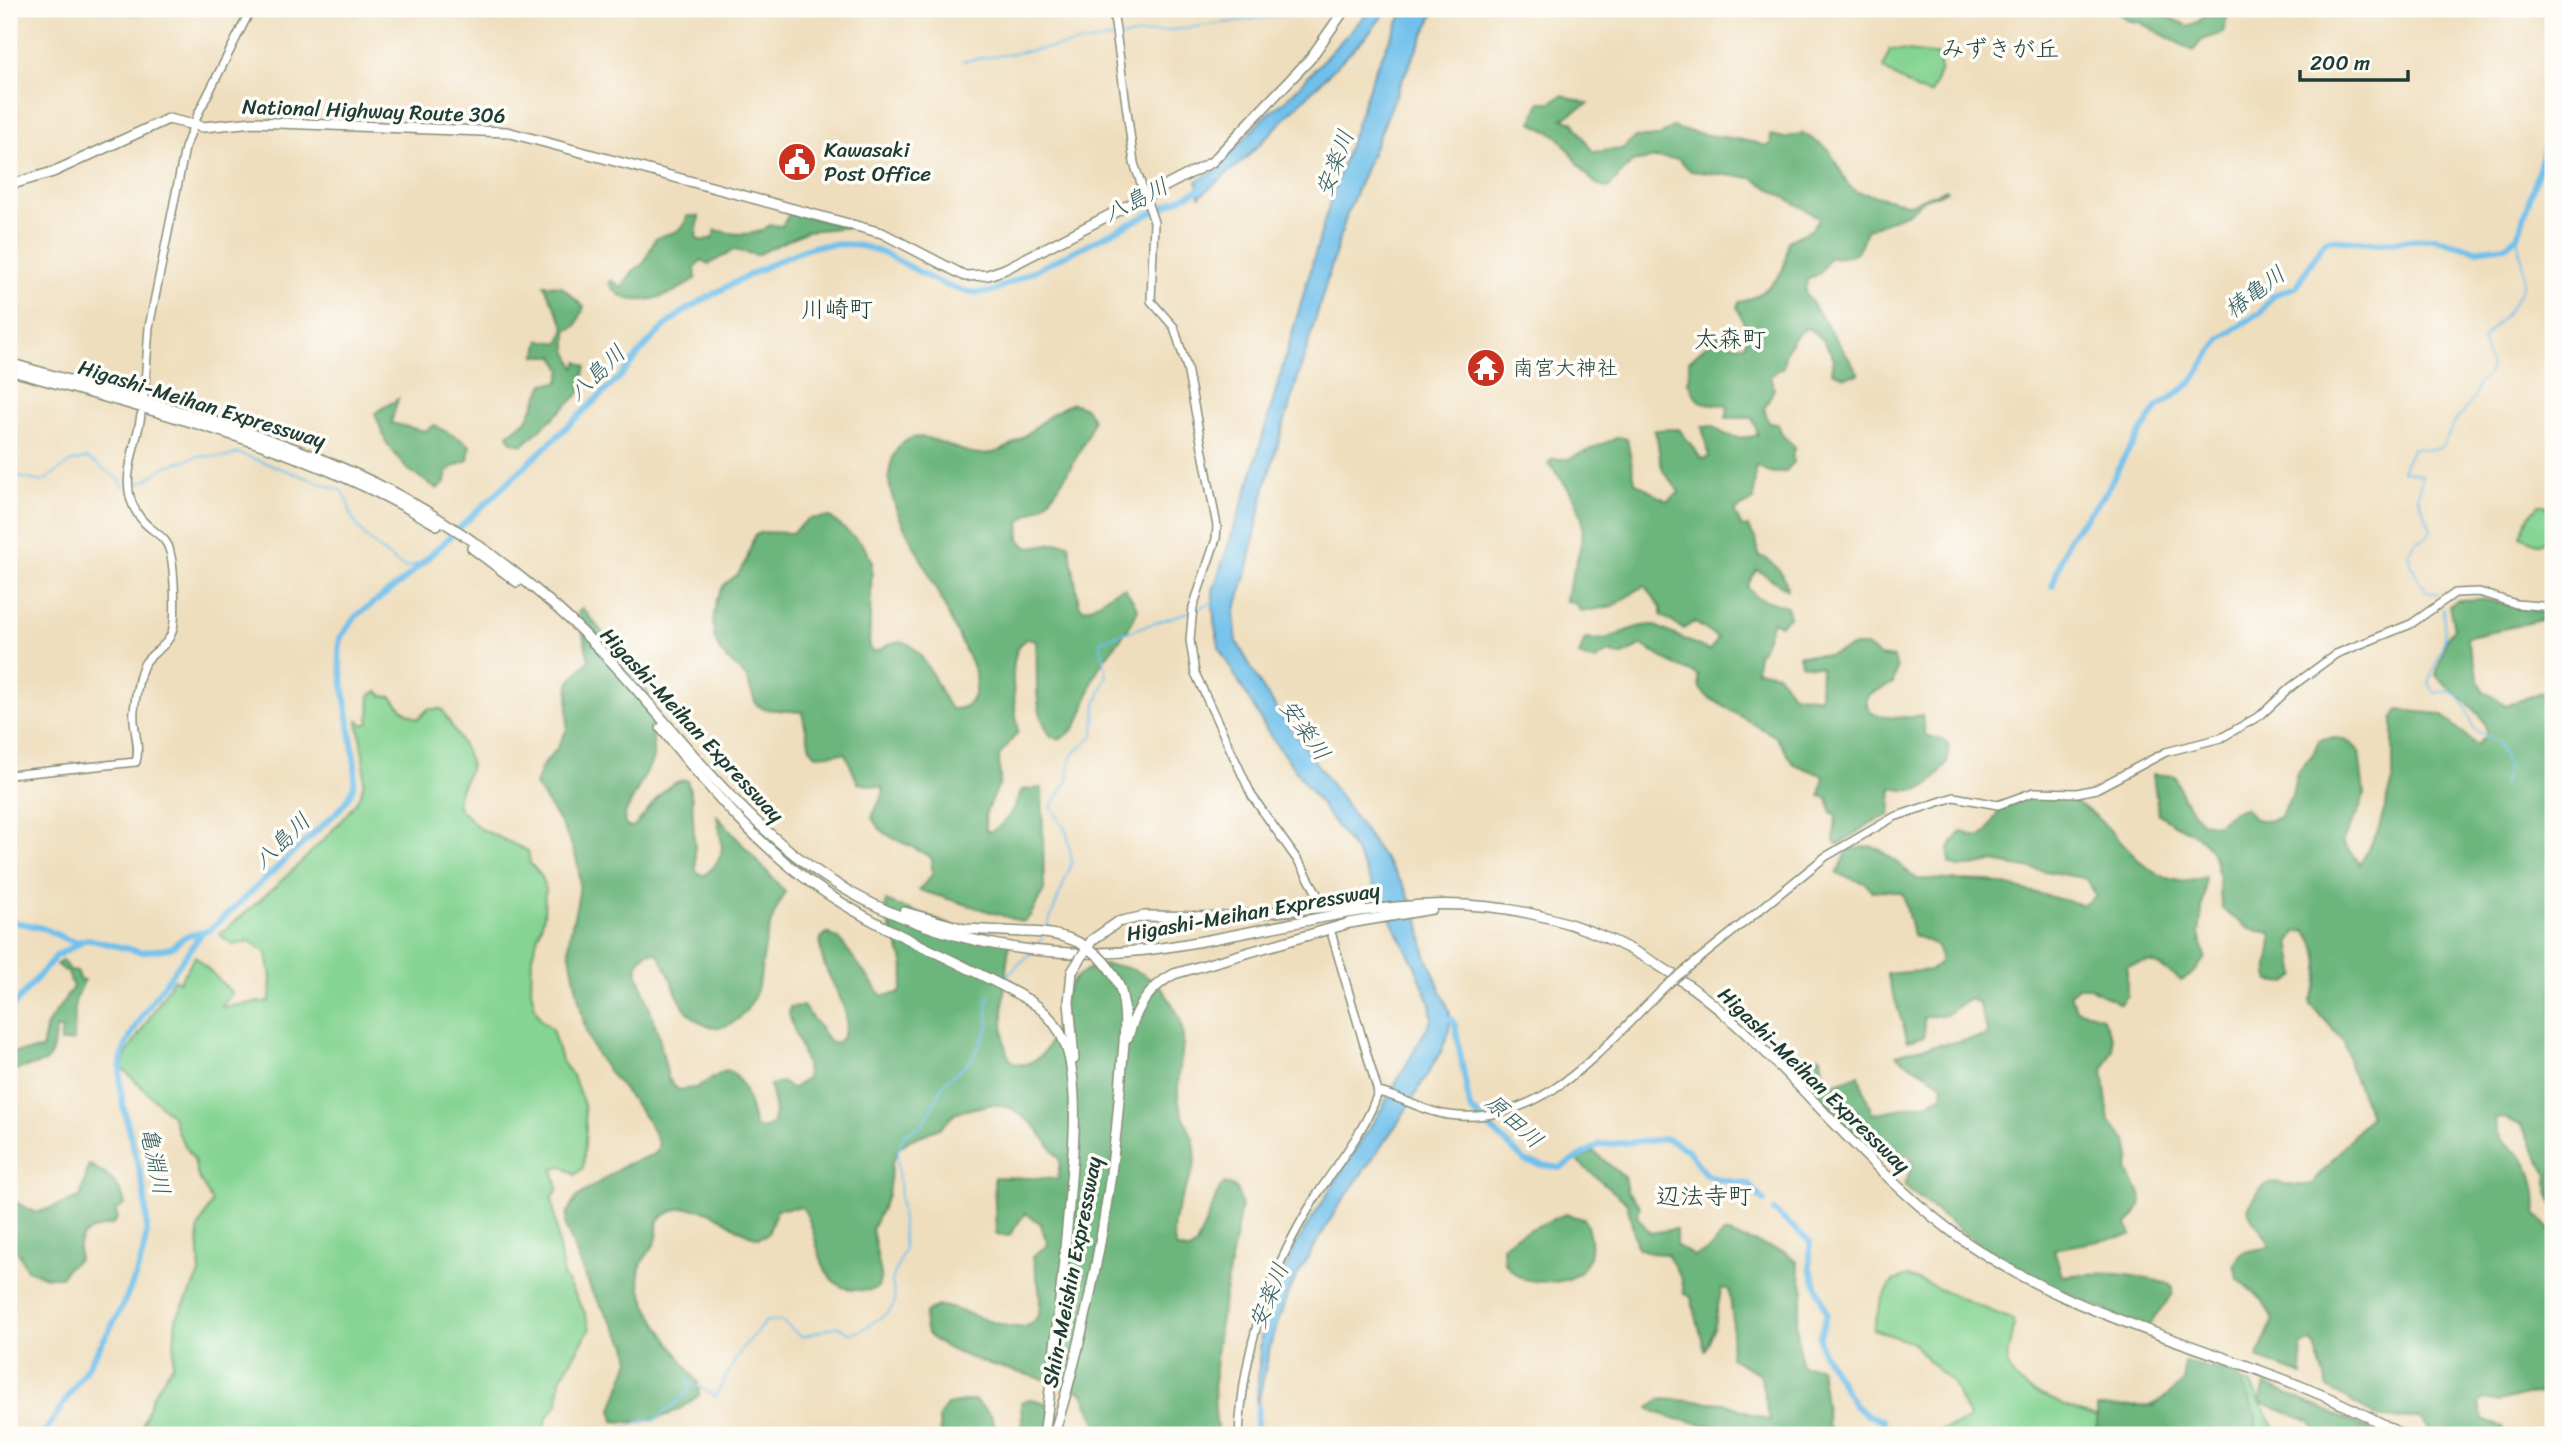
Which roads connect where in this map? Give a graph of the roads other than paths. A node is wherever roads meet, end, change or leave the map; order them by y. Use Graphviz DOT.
graph roads {
  1 [pos="251,9"];
  2 [pos="1113,9"];
  3 [pos="1345,9"];
  4 [pos="194,126"];
  5 [pos="9,185"];
  6 [pos="1147,198"];
  7 [pos="9,361"];
  8 [pos="9,370"];
  9 [pos="144,398"];
  10 [pos="141,415"];
  11 [pos="438,522"];
  12 [pos="462,538"];
  13 [pos="2553,607"];
  14 [pos="661,728"];
  15 [pos="9,775"];
  16 [pos="780,844"];
  17 [pos="1321,901"];
  18 [pos="1430,904"];
  19 [pos="1360,912"];
  20 [pos="1331,932"];
  21 [pos="1021,952"];
  22 [pos="1382,1093"];
  23 [pos="1118,1115"];
  24 [pos="1067,1221"];
  25 [pos="1044,1435"];
  26 [pos="1054,1435"];
  27 [pos="1238,1435"];
  28 [pos="2391,1435"];
  29 [pos="2402,1435"];
  1 -- 4 [label="main road"];
  2 -- 6 [label="main road"];
  3 -- 6 [label="highway, National Highway Route 306"];
  4 -- 5 [label="highway, National Highway Route 306"];
  4 -- 6 [label="highway, National Highway Route 306"];
  4 -- 9 [label="main road"];
  6 -- 17 [label="main road"];
  7 -- 11 [label="highway, Higashi-Meihan Expressway"];
  8 -- 11 [label="highway, Higashi-Meihan Expressway"];
  10 -- 15 [label="main road"];
  11 -- 12 [label="highway, Higashi-Meihan Expressway"];
  12 -- 14 [label="highway, Higashi-Meihan Expressway"];
  12 -- 16 [label="highway, Higashi-Meihan Expressway"];
  13 -- 22 [label="main road, bridge"];
  14 -- 21 [label="highway, Higashi-Meihan Expressway"];
  14 -- 24 [label="highway"];
  16 -- 21 [label="highway, Higashi-Meihan Expressway"];
  16 -- 23 [label="highway, bridge"];
  18 -- 19 [label="highway, Higashi-Meihan Expressway"];
  18 -- 28 [label="highway, Higashi-Meihan Expressway"];
  18 -- 29 [label="highway, Higashi-Meihan Expressway"];
  19 -- 21 [label="highway, Higashi-Meihan Expressway"];
  19 -- 23 [label="highway"];
  19 -- 24 [label="highway, bridge"];
  20 -- 22 [label="main road"];
  22 -- 27 [label="main road"];
  23 -- 26 [label="highway, Shin-Meishin Expressway"];
  24 -- 25 [label="highway, Shin-Meishin Expressway"];
}
